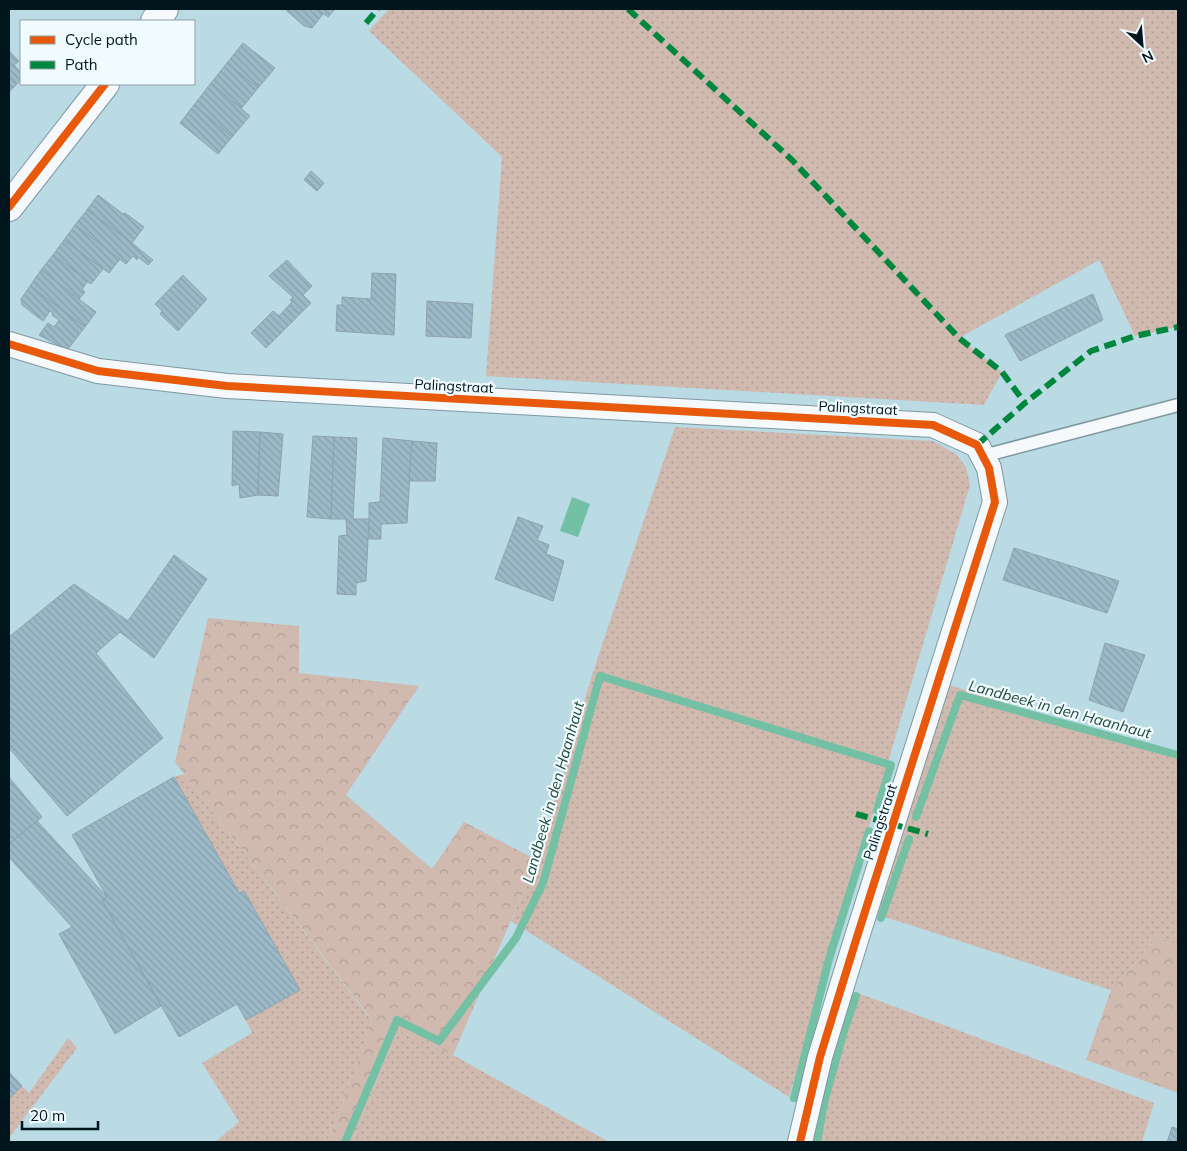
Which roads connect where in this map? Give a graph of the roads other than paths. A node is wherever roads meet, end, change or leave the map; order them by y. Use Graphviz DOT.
graph roads {
  1 [pos="164,9"];
  2 [pos="155,20"];
  3 [pos="104,85"];
  4 [pos="9,207"];
  5 [pos="9,344"];
  6 [pos="1178,405"];
  7 [pos="983,456"];
  8 [pos="800,1142"];
  1 -- 2 [label="main road"];
  3 -- 4 [label="main road"];
  5 -- 7 [label="street, Palingstraat"];
  6 -- 7 [label="lane"];
  7 -- 8 [label="street, Palingstraat"];
}
